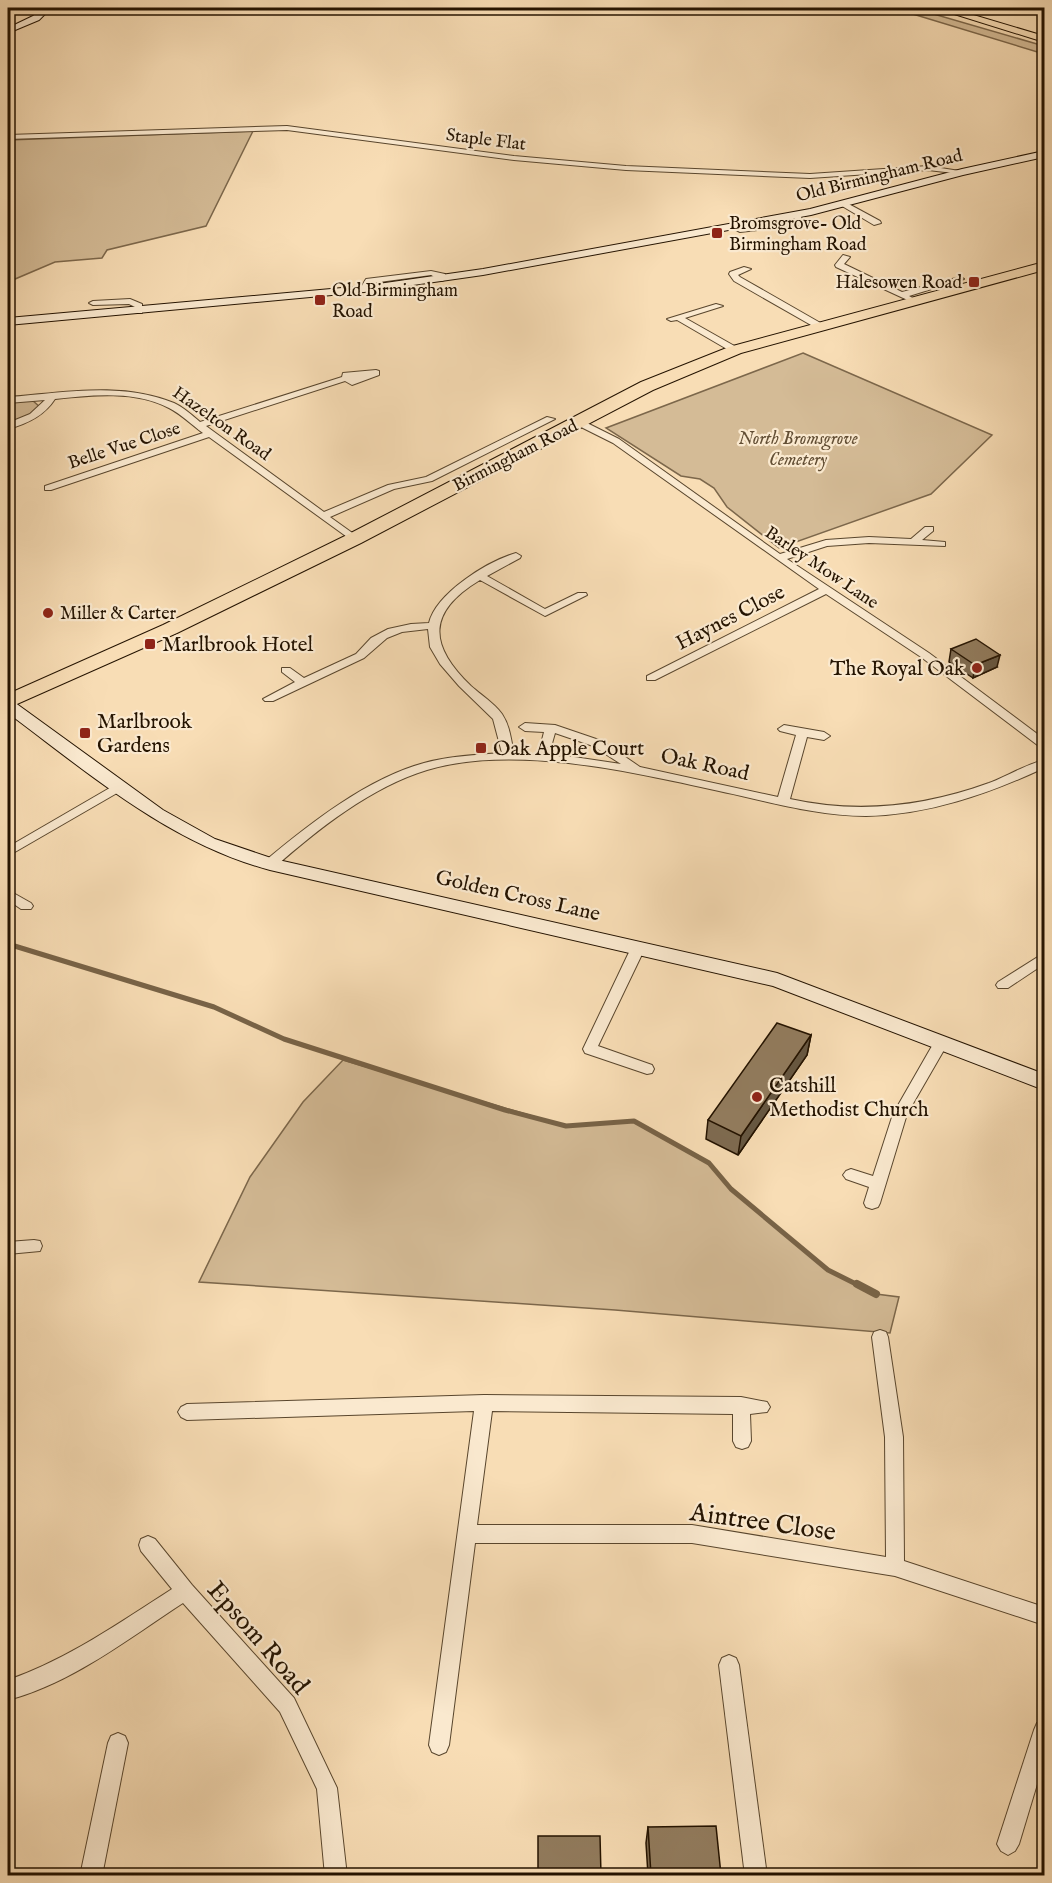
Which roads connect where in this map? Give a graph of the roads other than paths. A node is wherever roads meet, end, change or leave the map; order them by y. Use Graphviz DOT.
graph roads {
  1 [pos="47,8"];
  2 [pos="940,8"];
  3 [pos="954,8"];
  4 [pos="982,8"];
  5 [pos="1044,27"];
  6 [pos="8,31"];
  7 [pos="1044,33"];
  8 [pos="1044,39"];
  9 [pos="8,137"];
  10 [pos="1044,154"];
  11 [pos="962,172"];
  12 [pos="845,204"];
  13 [pos="877,223"];
  14 [pos="846,257"];
  15 [pos="1044,266"];
  16 [pos="747,269"];
  17 [pos="960,279"];
  18 [pos="908,298"];
  19 [pos="93,303"];
  20 [pos="719,306"];
  21 [pos="139,311"];
  22 [pos="8,322"];
  23 [pos="821,327"];
  24 [pos="735,350"];
  25 [pos="346,378"];
  26 [pos="51,397"];
  27 [pos="8,400"];
  28 [pos="549,419"];
  29 [pos="578,422"];
  30 [pos="199,425"];
  31 [pos="8,426"];
  32 [pos="211,433"];
  33 [pos="48,488"];
  34 [pos="324,516"];
  35 [pos="929,530"];
  36 [pos="354,539"];
  37 [pos="915,541"];
  38 [pos="941,544"];
  39 [pos="516,556"];
  40 [pos="779,558"];
  41 [pos="480,576"];
  42 [pos="826,590"];
  43 [pos="582,596"];
  44 [pos="432,626"];
  45 [pos="286,670"];
  46 [pos="651,678"];
  47 [pos="302,682"];
  48 [pos="269,699"];
  49 [pos="8,704"];
  50 [pos="525,727"];
  51 [pos="551,727"];
  52 [pos="784,729"];
  53 [pos="802,734"];
  54 [pos="824,736"];
  55 [pos="547,744"];
  56 [pos="1044,744"];
  57 [pos="508,755"];
  58 [pos="1044,764"];
  59 [pos="635,769"];
  60 [pos="120,786"];
  61 [pos="783,801"];
  62 [pos="8,852"];
  63 [pos="270,864"];
  64 [pos="8,894"];
  65 [pos="26,906"];
  66 [pos="638,948"];
  67 [pos="1044,958"];
  68 [pos="1003,985"];
  69 [pos="941,1043"];
  70 [pos="647,1069"];
  71 [pos="1044,1082"];
  72 [pos="851,1175"];
  73 [pos="877,1184"];
  74 [pos="872,1203"];
  75 [pos="34,1246"];
  76 [pos="8,1248"];
  77 [pos="880,1337"];
  78 [pos="484,1403"];
  79 [pos="741,1405"];
  80 [pos="761,1407"];
  81 [pos="187,1412"];
  82 [pos="742,1441"];
  83 [pos="466,1534"];
  84 [pos="148,1545"];
  85 [pos="895,1567"];
  86 [pos="185,1591"];
  87 [pos="1044,1616"];
  88 [pos="729,1665"];
  89 [pos="8,1690"];
  90 [pos="1044,1730"];
  91 [pos="118,1743"];
  92 [pos="439,1745"];
  93 [pos="1008,1844"];
  94 [pos="91,1875"];
  95 [pos="336,1875"];
  96 [pos="756,1875"];
  1 -- 6 [label="main road"];
  2 -- 8 [label="highway"];
  3 -- 7 [label="highway"];
  4 -- 5 [label="highway"];
  9 -- 11 [label="street, Staple Flat"];
  10 -- 11 [label="main road, Old Birmingham Road"];
  11 -- 12 [label="main road, Old Birmingham Road"];
  12 -- 13 [label="street"];
  12 -- 21 [label="main road, Old Birmingham Road"];
  14 -- 18 [label="street"];
  15 -- 18 [label="highway, Birmingham Road"];
  16 -- 23 [label="street"];
  17 -- 18 [label="street"];
  18 -- 23 [label="highway, Birmingham Road"];
  19 -- 21 [label="street"];
  20 -- 24 [label="street"];
  21 -- 22 [label="main road, Old Birmingham Road"];
  23 -- 24 [label="highway, Birmingham Road"];
  24 -- 29 [label="highway, Birmingham Road"];
  25 -- 30 [label="street"];
  26 -- 27 [label="street, Hazelton Road"];
  26 -- 30 [label="street, Hazelton Road"];
  26 -- 31 [label="street"];
  28 -- 34 [label="street"];
  29 -- 36 [label="highway, Birmingham Road"];
  29 -- 40 [label="street, Barley Mow Lane"];
  30 -- 32 [label="street, Hazelton Road"];
  32 -- 33 [label="street, Belle Vue Close"];
  32 -- 34 [label="street, Hazelton Road"];
  34 -- 36 [label="street, Hazelton Road"];
  35 -- 37 [label="street"];
  36 -- 49 [label="highway, Birmingham Road"];
  37 -- 38 [label="street"];
  37 -- 40 [label="street"];
  39 -- 41 [label="street"];
  40 -- 42 [label="street, Barley Mow Lane"];
  41 -- 43 [label="street"];
  41 -- 44 [label="street"];
  42 -- 46 [label="street, Haynes Close"];
  42 -- 56 [label="street, Barley Mow Lane"];
  44 -- 47 [label="street"];
  44 -- 57 [label="street"];
  45 -- 47 [label="street"];
  47 -- 48 [label="street"];
  49 -- 60 [label="main road, Golden Cross Lane"];
  50 -- 51 [label="street"];
  51 -- 55 [label="street"];
  51 -- 59 [label="street"];
  52 -- 53 [label="street"];
  53 -- 54 [label="street"];
  53 -- 61 [label="street"];
  57 -- 59 [label="street, Oak Road"];
  57 -- 63 [label="street, Oak Road"];
  58 -- 61 [label="street, Oak Road"];
  59 -- 61 [label="street, Oak Road"];
  60 -- 62 [label="street"];
  60 -- 63 [label="main road, Golden Cross Lane"];
  63 -- 66 [label="main road, Golden Cross Lane"];
  64 -- 65 [label="street"];
  66 -- 69 [label="main road, Golden Cross Lane"];
  66 -- 70 [label="street"];
  67 -- 68 [label="street"];
  69 -- 71 [label="main road, Golden Cross Lane"];
  69 -- 73 [label="street"];
  72 -- 73 [label="street"];
  73 -- 74 [label="street"];
  75 -- 76 [label="street"];
  77 -- 85 [label="street"];
  78 -- 79 [label="street"];
  78 -- 81 [label="street"];
  78 -- 83 [label="street"];
  79 -- 80 [label="street"];
  79 -- 82 [label="street"];
  83 -- 85 [label="street, Aintree Close"];
  83 -- 92 [label="street"];
  84 -- 86 [label="street, Epsom Road"];
  85 -- 87 [label="street, Aintree Close"];
  86 -- 89 [label="street"];
  86 -- 95 [label="street, Epsom Road"];
  88 -- 96 [label="street"];
  90 -- 93 [label="street"];
  91 -- 94 [label="street"];
}
